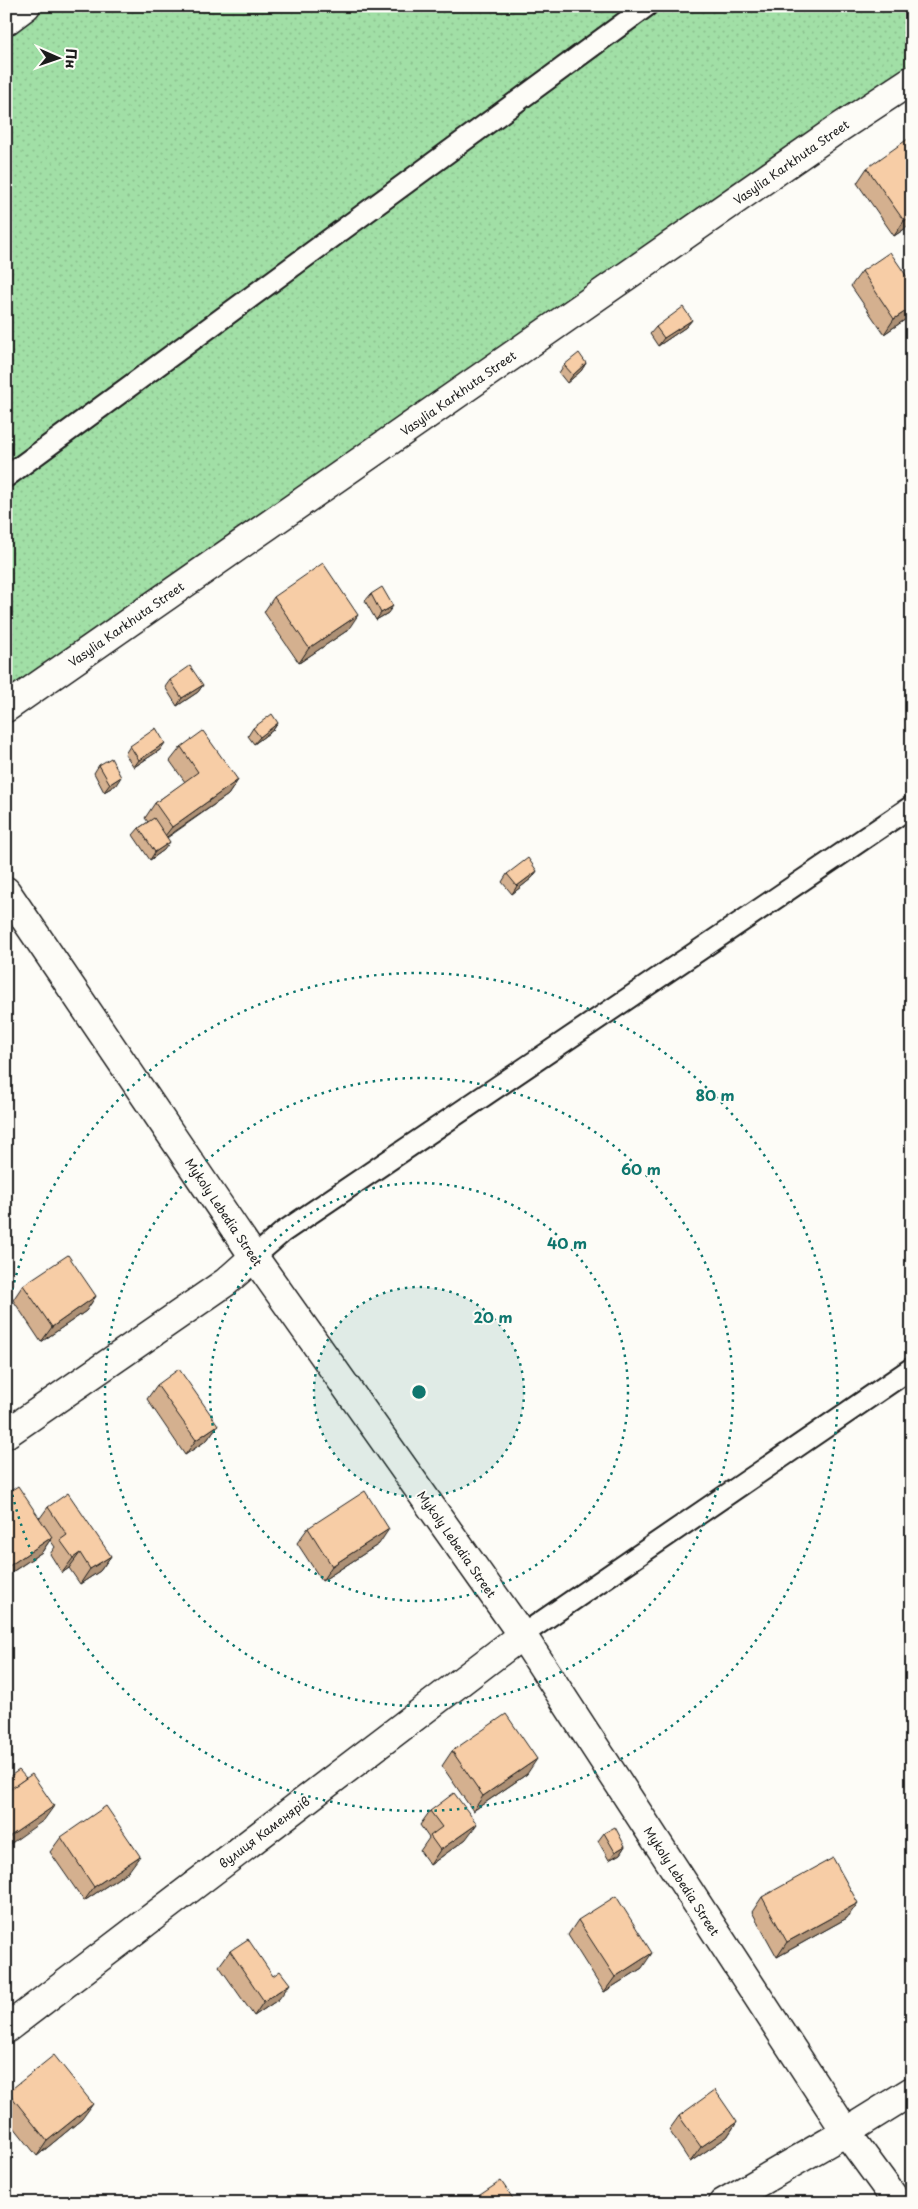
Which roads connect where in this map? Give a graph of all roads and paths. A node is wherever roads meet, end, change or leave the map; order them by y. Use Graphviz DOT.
graph roads {
  1 [pos="26,6"];
  2 [pos="647,6"];
  3 [pos="6,21"];
  4 [pos="912,80"];
  5 [pos="6,477"];
  6 [pos="6,708"];
  7 [pos="912,806"];
  8 [pos="6,891"];
  9 [pos="254,1257"];
  10 [pos="912,1368"];
  11 [pos="6,1434"];
  12 [pos="522,1635"];
  13 [pos="6,2029"];
  14 [pos="912,2091"];
  15 [pos="846,2132"];
  16 [pos="722,2203"];
  17 [pos="898,2203"];
  1 -- 3 [label="street"];
  2 -- 5 [label="lane"];
  4 -- 6 [label="street, Vasylia Karkhuta Street"];
  7 -- 9 [label="lane"];
  8 -- 9 [label="street, Mykoly Lebedia Street"];
  9 -- 11 [label="street"];
  9 -- 12 [label="street, Mykoly Lebedia Street"];
  10 -- 12 [label="lane"];
  12 -- 13 [label="street, вулиця Каменярів"];
  12 -- 15 [label="street, Mykoly Lebedia Street"];
  14 -- 15 [label="street"];
  15 -- 16 [label="street"];
  15 -- 17 [label="street, Mykoly Lebedia Street"];
}
